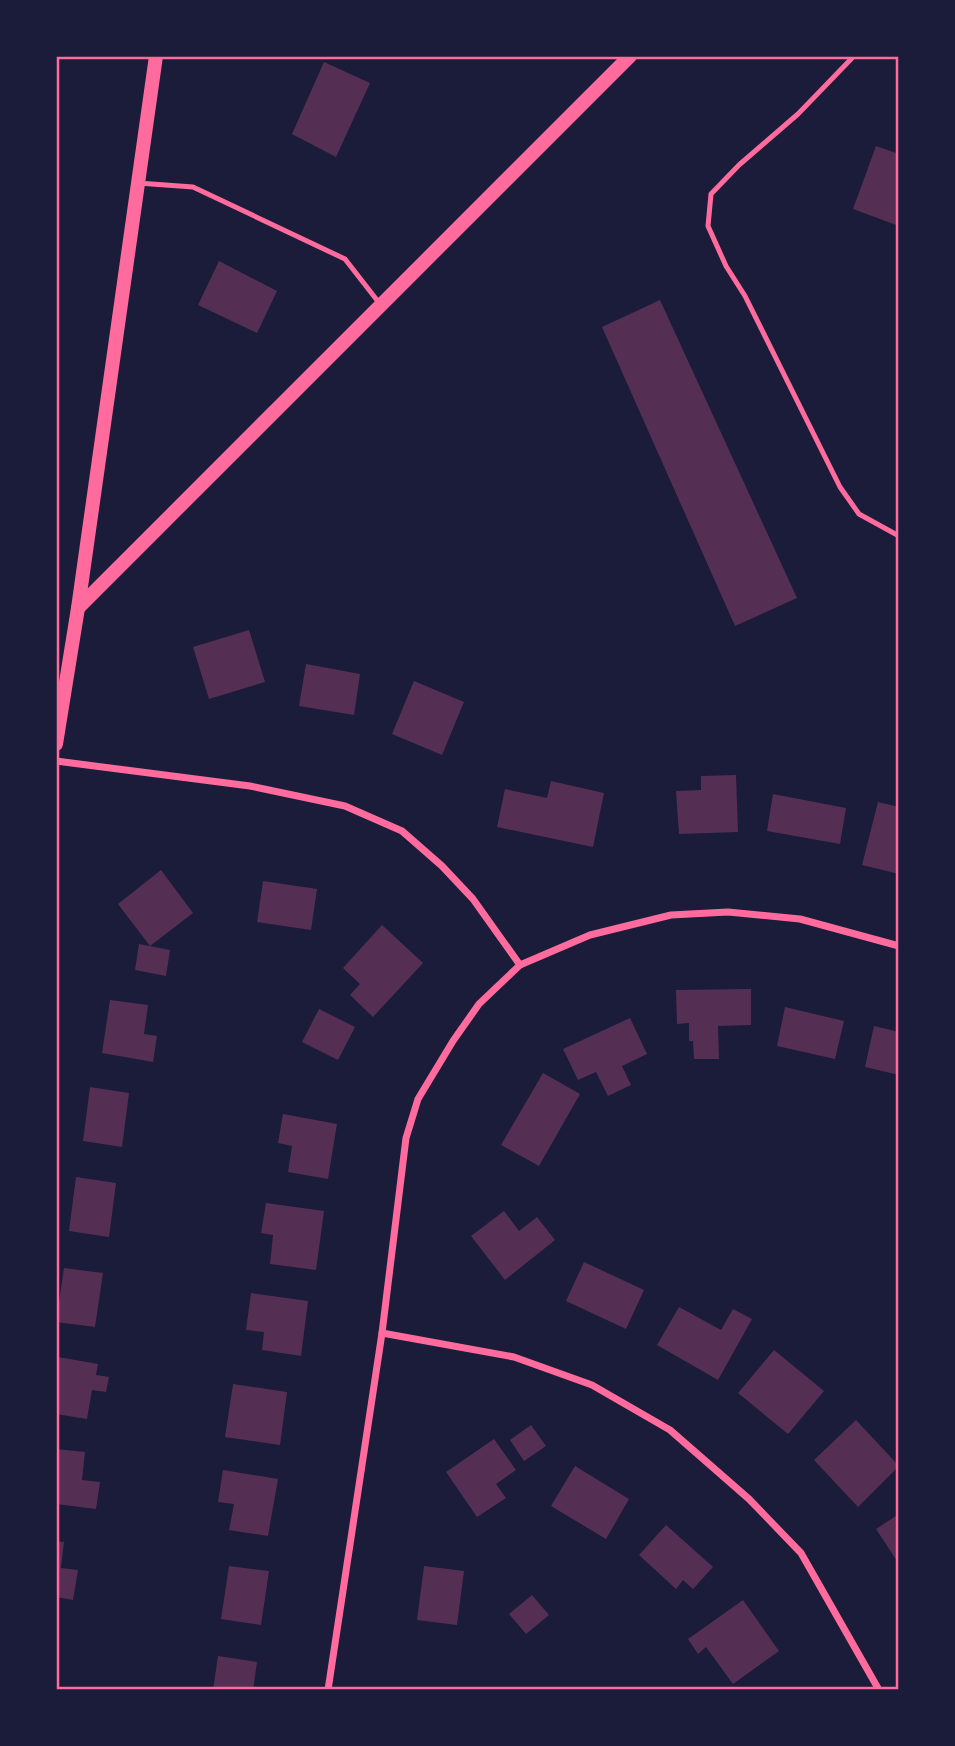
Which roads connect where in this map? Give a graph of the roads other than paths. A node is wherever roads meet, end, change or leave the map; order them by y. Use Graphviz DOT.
graph roads {
  1 [pos="156,56"];
  2 [pos="630,56"];
  3 [pos="854,56"];
  4 [pos="138,183"];
  5 [pos="381,305"];
  6 [pos="899,537"];
  7 [pos="78,608"];
  8 [pos="56,744"];
  9 [pos="56,761"];
  10 [pos="899,946"];
  11 [pos="520,965"];
  12 [pos="382,1333"];
  13 [pos="328,1690"];
  14 [pos="879,1690"];
  1 -- 4 [label="main road"];
  2 -- 5 [label="main road"];
  3 -- 6 [label="lane"];
  4 -- 5 [label="lane"];
  4 -- 7 [label="main road"];
  5 -- 7 [label="main road"];
  7 -- 8 [label="main road"];
  9 -- 11 [label="street"];
  10 -- 11 [label="street"];
  11 -- 12 [label="street"];
  12 -- 13 [label="street"];
  12 -- 14 [label="street"];
}
